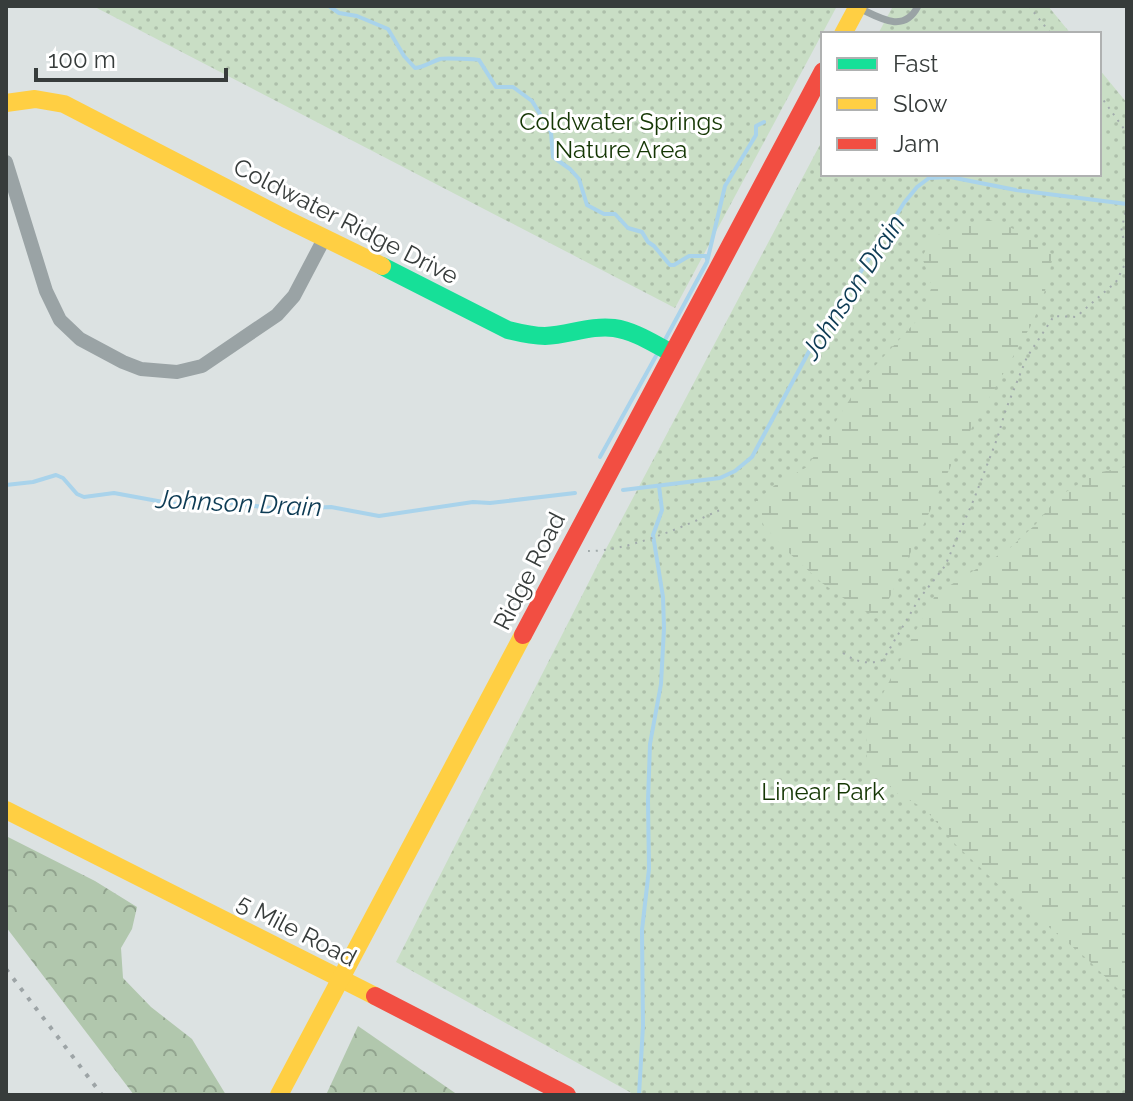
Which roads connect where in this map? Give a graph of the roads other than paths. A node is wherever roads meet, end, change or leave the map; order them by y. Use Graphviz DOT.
graph roads {
  1 [pos="858,6"];
  2 [pos="918,6"];
  3 [pos="844,32"];
  4 [pos="821,75"];
  5 [pos="6,103"];
  6 [pos="6,162"];
  7 [pos="325,237"];
  8 [pos="672,353"];
  9 [pos="6,810"];
  10 [pos="340,979"];
  11 [pos="279,1095"];
  12 [pos="567,1095"];
  1 -- 2 [label="lane"];
  1 -- 3 [label="street"];
  4 -- 8 [label="street, Ridge Road"];
  5 -- 7 [label="street, Coldwater Ridge Drive"];
  6 -- 7 [label="street"];
  7 -- 8 [label="street, Coldwater Ridge Drive"];
  8 -- 10 [label="street, Ridge Road"];
  9 -- 10 [label="street, 5 Mile Road"];
  10 -- 11 [label="street, Ridge Road"];
  10 -- 12 [label="street, 5 Mile Road"];
}
